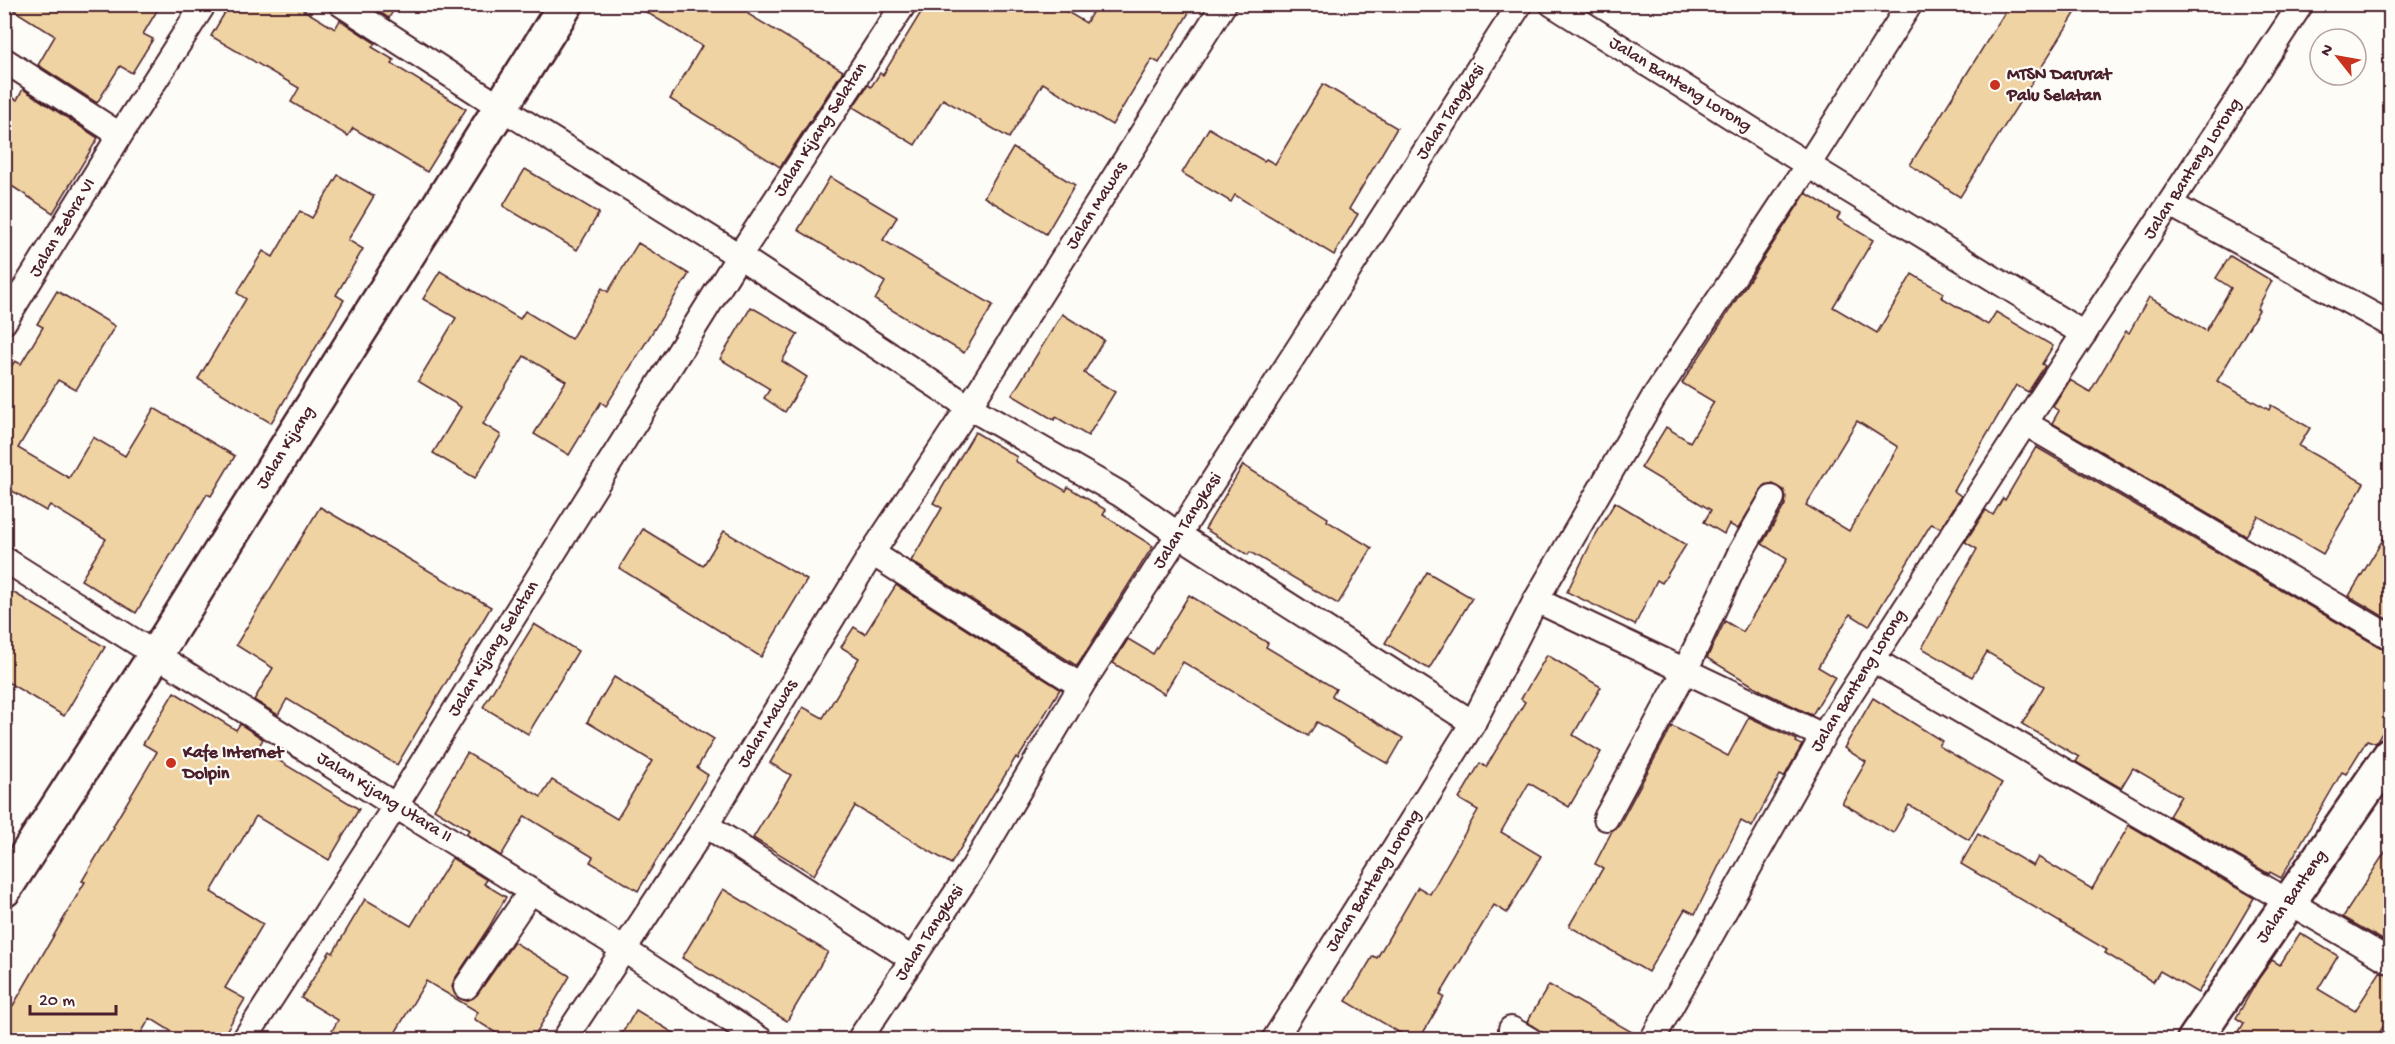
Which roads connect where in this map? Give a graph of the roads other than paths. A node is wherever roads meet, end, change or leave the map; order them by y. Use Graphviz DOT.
graph roads {
  1 [pos="204,4"];
  2 [pos="342,4"];
  3 [pos="566,4"];
  4 [pos="904,4"];
  5 [pos="1224,4"];
  6 [pos="1520,4"];
  7 [pos="1552,4"];
  8 [pos="1910,4"];
  9 [pos="2301,4"];
  10 [pos="4,60"];
  11 [pos="500,107"];
  12 [pos="120,135"];
  13 [pos="1808,165"];
  14 [pos="2170,204"];
  15 [pos="739,256"];
  16 [pos="13,291"];
  17 [pos="4,322"];
  18 [pos="2391,324"];
  19 [pos="2084,334"];
  20 [pos="969,407"];
  21 [pos="2025,423"];
  22 [pos="1772,498"];
  23 [pos="1179,535"];
  24 [pos="872,553"];
  25 [pos="4,559"];
  26 [pos="1536,600"];
  27 [pos="2391,637"];
  28 [pos="156,654"];
  29 [pos="1872,659"];
  30 [pos="1686,669"];
  31 [pos="1082,686"];
  32 [pos="1473,723"];
  33 [pos="1823,736"];
  34 [pos="2391,755"];
  35 [pos="396,805"];
  36 [pos="1606,818"];
  37 [pos="706,825"];
  38 [pos="4,890"];
  39 [pos="531,891"];
  40 [pos="2289,900"];
  41 [pos="623,949"];
  42 [pos="912,959"];
  43 [pos="2391,961"];
  44 [pos="465,987"];
  45 [pos="244,1040"];
  46 [pos="564,1040"];
  47 [pos="761,1040"];
  48 [pos="859,1040"];
  49 [pos="1274,1040"];
  50 [pos="1652,1040"];
  51 [pos="2194,1040"];
  1 -- 12 [label="street, Jalan Zebra VI"];
  2 -- 11 [label="street"];
  3 -- 11 [label="street, Jalan Kijang"];
  4 -- 15 [label="street, Jalan Kijang Selatan"];
  5 -- 20 [label="street, Jalan Mawas"];
  6 -- 23 [label="street, Jalan Tangkasi"];
  7 -- 13 [label="street, Jalan Banteng Lorong"];
  8 -- 13 [label="street, Jalan Banteng Lorong"];
  9 -- 14 [label="street, Jalan Banteng Lorong"];
  10 -- 12 [label="street"];
  11 -- 15 [label="street"];
  11 -- 28 [label="street, Jalan Kijang"];
  12 -- 16 [label="street, Jalan Zebra VI"];
  13 -- 19 [label="street, Jalan Banteng Lorong"];
  13 -- 26 [label="street, Jalan Banteng Lorong"];
  14 -- 18 [label="street"];
  14 -- 19 [label="street, Jalan Banteng Lorong"];
  15 -- 20 [label="street"];
  15 -- 35 [label="street, Jalan Kijang Selatan"];
  16 -- 17 [label="street, Jalan Zebra VI"];
  19 -- 21 [label="street, Jalan Banteng Lorong"];
  20 -- 23 [label="street"];
  20 -- 24 [label="street, Jalan Mawas"];
  21 -- 27 [label="street"];
  21 -- 29 [label="street, Jalan Banteng Lorong"];
  22 -- 30 [label="street"];
  23 -- 31 [label="street, Jalan Tangkasi"];
  23 -- 32 [label="street"];
  24 -- 31 [label="street"];
  24 -- 37 [label="street, Jalan Mawas"];
  25 -- 28 [label="street, Jalan Kijang Utara II"];
  26 -- 30 [label="street"];
  26 -- 32 [label="street, Jalan Banteng Lorong"];
  28 -- 35 [label="street, Jalan Kijang Utara II"];
  28 -- 38 [label="street, Jalan Kijang"];
  29 -- 33 [label="street, Jalan Banteng Lorong"];
  29 -- 40 [label="street"];
  30 -- 33 [label="street"];
  30 -- 36 [label="street"];
  31 -- 42 [label="street, Jalan Tangkasi"];
  32 -- 49 [label="street, Jalan Banteng Lorong"];
  33 -- 50 [label="street, Jalan Banteng Lorong"];
  34 -- 40 [label="street, Jalan Banteng"];
  35 -- 39 [label="street, Jalan Kijang Utara II"];
  35 -- 45 [label="street, Jalan Kijang Selatan"];
  37 -- 41 [label="street, Jalan Mawas"];
  37 -- 42 [label="street"];
  39 -- 41 [label="street, Jalan Kijang Utara II"];
  39 -- 44 [label="street"];
  40 -- 43 [label="street"];
  40 -- 51 [label="street, Jalan Banteng"];
  41 -- 46 [label="street, Jalan Mawas"];
  41 -- 47 [label="street, Jalan Kijang Utara II"];
  42 -- 48 [label="street, Jalan Tangkasi"];
}
